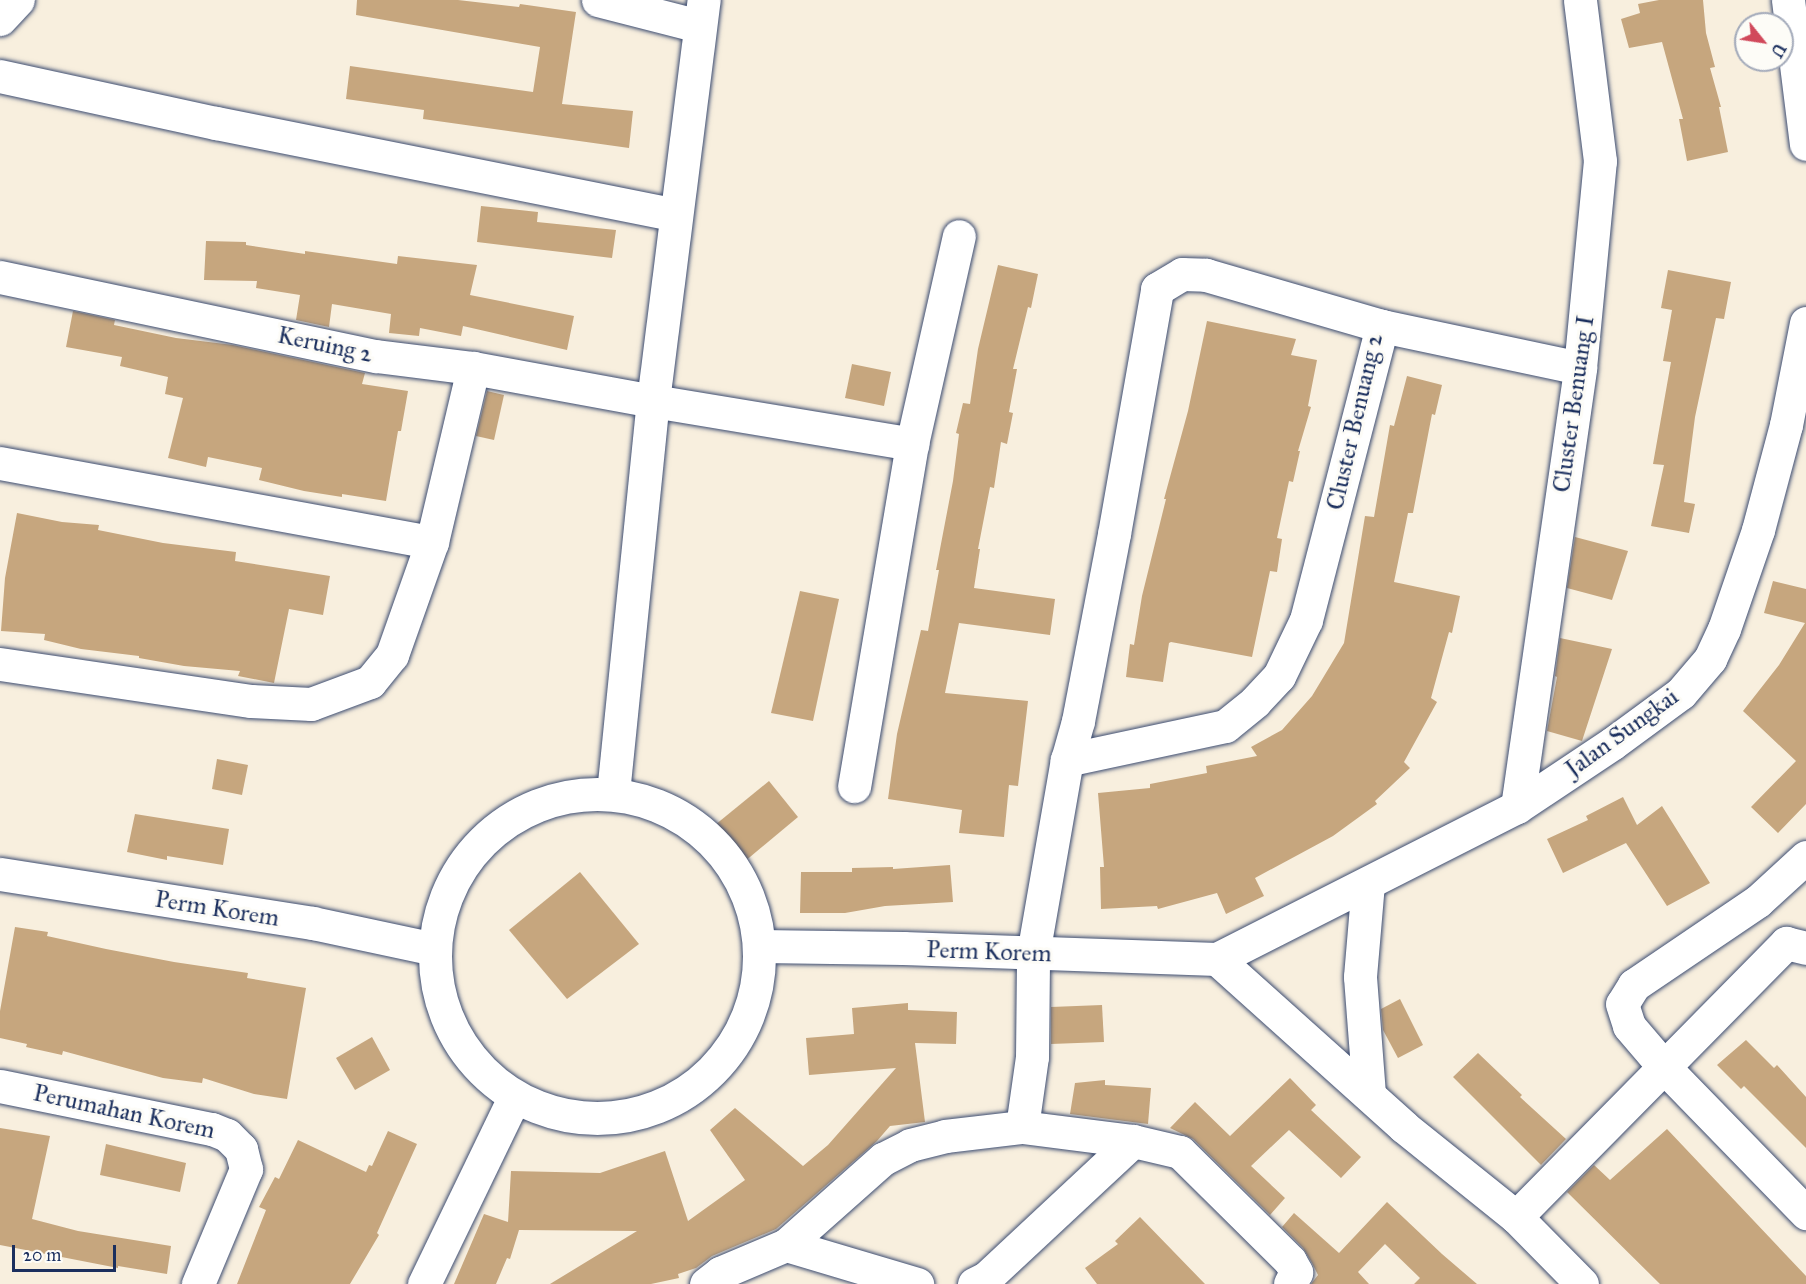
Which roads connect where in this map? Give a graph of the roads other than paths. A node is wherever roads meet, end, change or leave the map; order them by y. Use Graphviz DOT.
graph roads {
  1 [pos="18,0"];
  2 [pos="598,0"];
  3 [pos="1580,0"];
  4 [pos="1788,0"];
  5 [pos="702,13"];
  6 [pos="0,19"];
  7 [pos="0,76"];
  8 [pos="1806,144"];
  9 [pos="675,215"];
  10 [pos="959,236"];
  11 [pos="0,277"];
  12 [pos="1806,323"];
  13 [pos="1382,326"];
  14 [pos="473,368"];
  15 [pos="1580,368"];
  16 [pos="653,401"];
  17 [pos="912,444"];
  18 [pos="0,464"];
  19 [pos="432,542"];
  20 [pos="0,664"];
  21 [pos="1067,760"];
  22 [pos="854,786"];
  23 [pos="613,793"];
  24 [pos="1516,807"];
  25 [pos="1806,857"];
  26 [pos="0,874"];
  27 [pos="1368,883"];
  28 [pos="760,946"];
  29 [pos="1806,948"];
  30 [pos="434,949"];
  31 [pos="1033,954"];
  32 [pos="1217,960"];
  33 [pos="1664,1067"];
  34 [pos="0,1086"];
  35 [pos="1369,1095"];
  36 [pos="514,1098"];
  37 [pos="1022,1127"];
  38 [pos="1133,1141"];
  39 [pos="1806,1213"];
  40 [pos="1516,1217"];
  41 [pos="786,1245"];
  42 [pos="198,1284"];
  43 [pos="424,1284"];
  44 [pos="706,1284"];
  45 [pos="917,1284"];
  46 [pos="974,1284"];
  47 [pos="1290,1284"];
  48 [pos="1582,1284"];
  1 -- 6 [label="street"];
  2 -- 5 [label="street"];
  3 -- 15 [label="street, Cluster Benuang I"];
  4 -- 8 [label="street"];
  5 -- 9 [label="street"];
  7 -- 9 [label="street"];
  9 -- 16 [label="street"];
  10 -- 17 [label="street"];
  11 -- 14 [label="street, Keruing 2"];
  12 -- 24 [label="street, Jalan Sungkai"];
  13 -- 15 [label="street"];
  13 -- 21 [label="street, Cluster Benuang 2"];
  13 -- 21 [label="street, Cluster Benuang 2"];
  14 -- 16 [label="street, Keruing 2"];
  14 -- 19 [label="street"];
  15 -- 24 [label="street, Cluster Benuang I"];
  16 -- 17 [label="street, Keruing 2"];
  16 -- 23 [label="street"];
  17 -- 22 [label="street"];
  18 -- 19 [label="street"];
  19 -- 20 [label="street"];
  21 -- 31 [label="street"];
  23 -- 28 [label="street"];
  23 -- 30 [label="street"];
  24 -- 27 [label="street, Jalan Sungkai"];
  25 -- 33 [label="street"];
  26 -- 30 [label="street, Perm Korem"];
  27 -- 32 [label="street, Jalan Sungkai"];
  27 -- 35 [label="street"];
  28 -- 31 [label="street, Perm Korem"];
  28 -- 36 [label="street"];
  29 -- 33 [label="street"];
  30 -- 36 [label="street"];
  31 -- 32 [label="street, Perm Korem"];
  31 -- 37 [label="street"];
  32 -- 35 [label="street"];
  33 -- 39 [label="street"];
  33 -- 40 [label="street"];
  34 -- 42 [label="street, Perumahan Korem"];
  35 -- 40 [label="street"];
  36 -- 43 [label="street"];
  37 -- 38 [label="street"];
  37 -- 41 [label="street"];
  38 -- 46 [label="street"];
  38 -- 47 [label="street"];
  40 -- 48 [label="street"];
  41 -- 44 [label="street"];
  41 -- 45 [label="street"];
}
